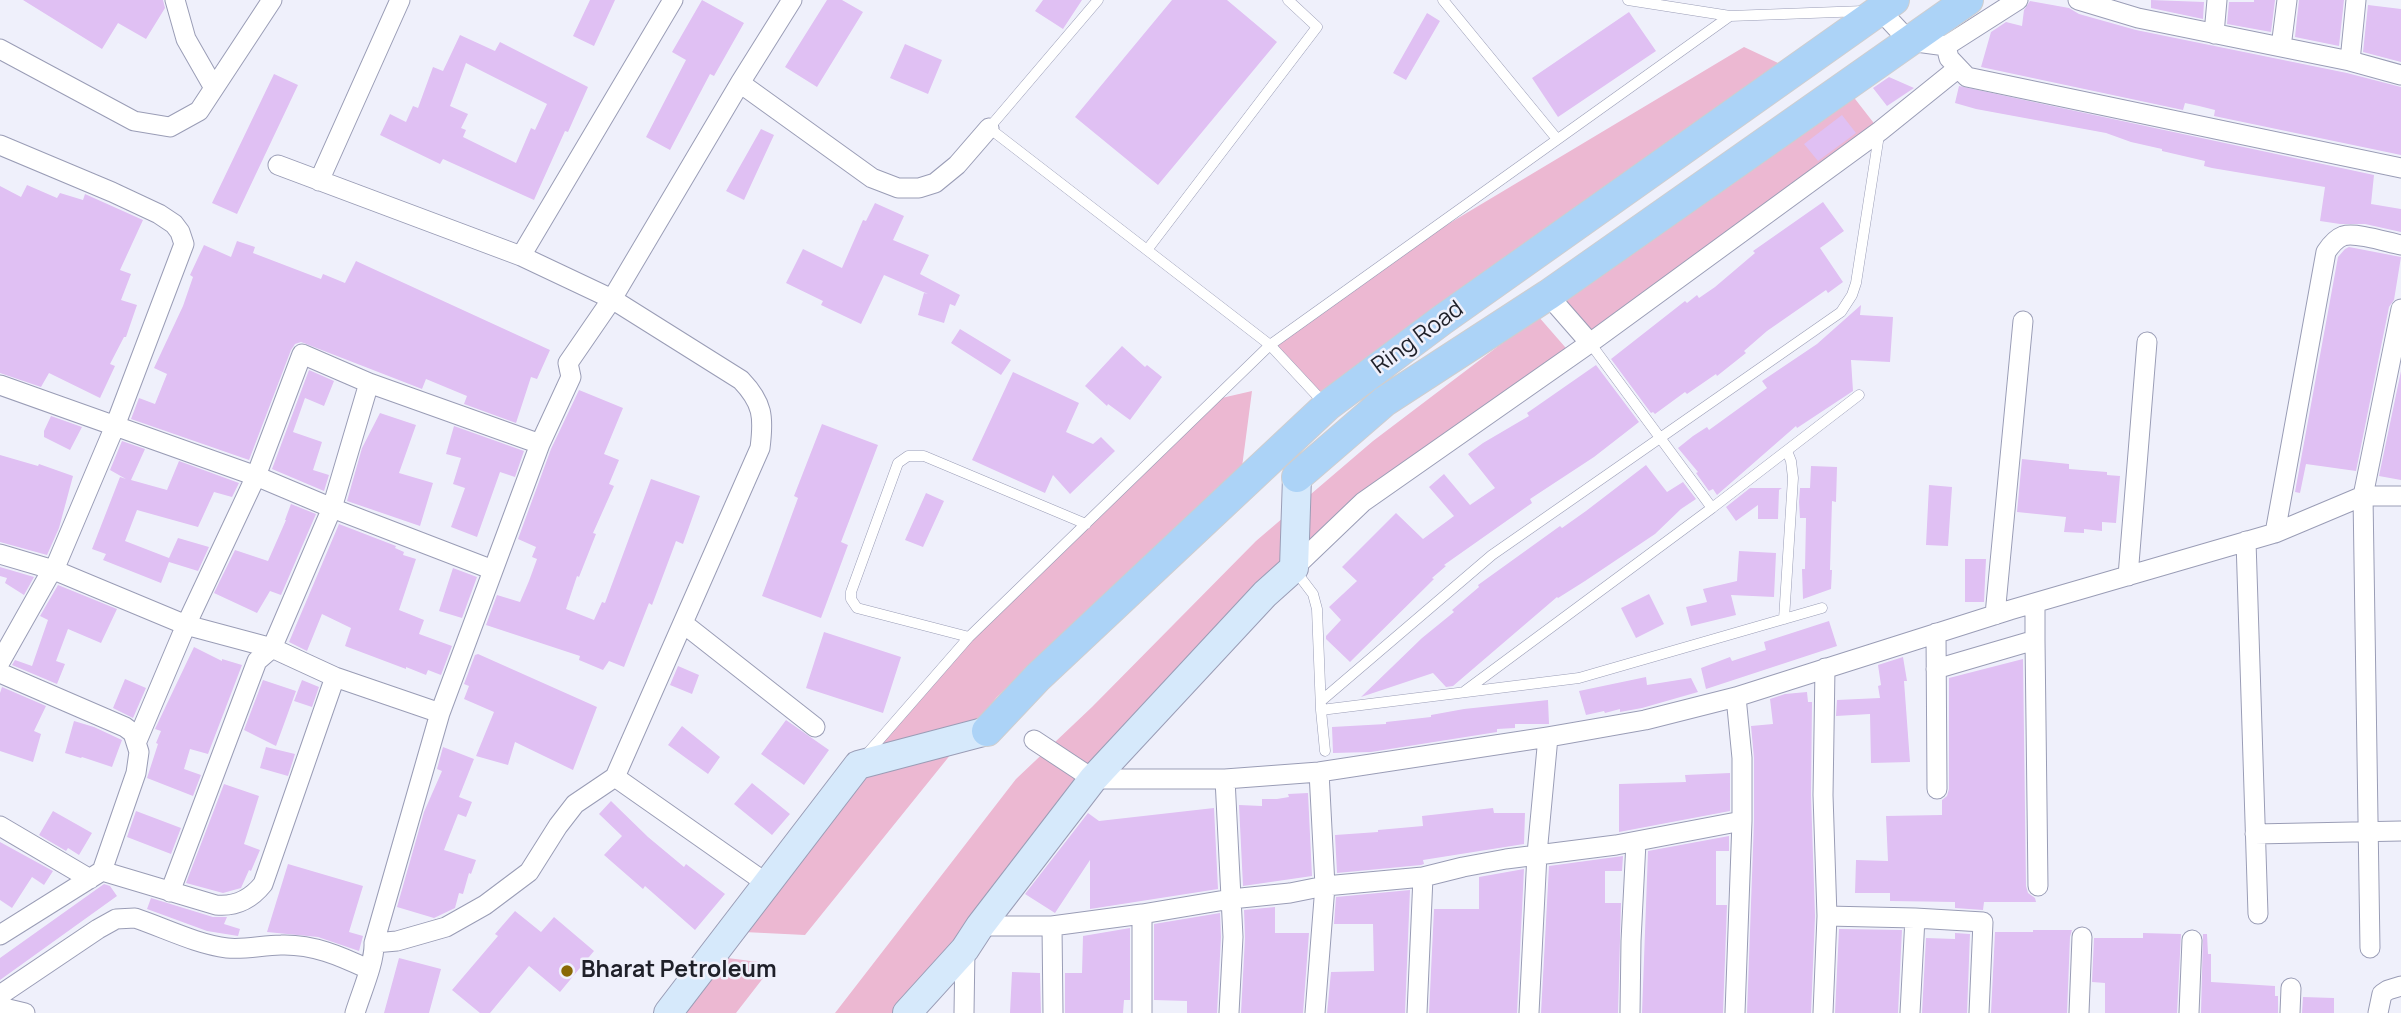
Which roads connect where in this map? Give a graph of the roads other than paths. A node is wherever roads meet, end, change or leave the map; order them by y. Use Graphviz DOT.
graph roads {
  1 [pos="176,0"];
  2 [pos="272,0"];
  3 [pos="400,0"];
  4 [pos="673,0"];
  5 [pos="1098,0"];
  6 [pos="1288,0"];
  7 [pos="1443,0"];
  8 [pos="1628,0"];
  9 [pos="1968,0"];
  10 [pos="2018,0"];
  11 [pos="2078,0"];
  12 [pos="2217,0"];
  13 [pos="2287,0"];
  14 [pos="2356,0"];
  15 [pos="790,1"];
  16 [pos="2102,3"];
  17 [pos="1887,5"];
  18 [pos="1730,16"];
  19 [pos="2214,34"];
  20 [pos="1909,41"];
  21 [pos="1946,46"];
  22 [pos="2281,47"];
  23 [pos="0,49"];
  24 [pos="2350,61"];
  25 [pos="1957,69"];
  26 [pos="2401,75"];
  27 [pos="740,83"];
  28 [pos="214,88"];
  29 [pos="989,128"];
  30 [pos="1880,131"];
  31 [pos="1557,139"];
  32 [pos="0,145"];
  33 [pos="278,165"];
  34 [pos="2401,168"];
  35 [pos="319,181"];
  36 [pos="2401,245"];
  37 [pos="1147,250"];
  38 [pos="521,256"];
  39 [pos="1548,295"];
  40 [pos="612,299"];
  41 [pos="2401,309"];
  42 [pos="2023,321"];
  43 [pos="2147,342"];
  44 [pos="1590,343"];
  45 [pos="1270,345"];
  46 [pos="369,383"];
  47 [pos="0,385"];
  48 [pos="1859,396"];
  49 [pos="1327,406"];
  50 [pos="115,426"];
  51 [pos="1660,437"];
  52 [pos="540,444"];
  53 [pos="1787,451"];
  54 [pos="256,476"];
  55 [pos="1297,477"];
  56 [pos="2363,496"];
  57 [pos="2401,496"];
  58 [pos="331,508"];
  59 [pos="1712,508"];
  60 [pos="1086,524"];
  61 [pos="2275,533"];
  62 [pos="2246,541"];
  63 [pos="0,554"];
  64 [pos="1294,568"];
  65 [pos="54,570"];
  66 [pos="493,570"];
  67 [pos="2127,576"];
  68 [pos="2035,603"];
  69 [pos="1822,608"];
  70 [pos="1995,615"];
  71 [pos="1784,619"];
  72 [pos="684,624"];
  73 [pos="186,625"];
  74 [pos="1936,633"];
  75 [pos="970,637"];
  76 [pos="2035,640"];
  77 [pos="272,648"];
  78 [pos="0,662"];
  79 [pos="1825,668"];
  80 [pos="1936,669"];
  81 [pos="0,673"];
  82 [pos="335,677"];
  83 [pos="1463,693"];
  84 [pos="1736,697"];
  85 [pos="1321,706"];
  86 [pos="440,713"];
  87 [pos="815,727"];
  88 [pos="987,731"];
  89 [pos="1548,737"];
  90 [pos="1034,740"];
  91 [pos="137,741"];
  92 [pos="1325,751"];
  93 [pos="858,765"];
  94 [pos="1319,772"];
  95 [pos="615,777"];
  96 [pos="1093,779"];
  97 [pos="1225,779"];
  98 [pos="1937,789"];
  99 [pos="1742,821"];
  100 [pos="0,826"];
  101 [pos="2401,831"];
  102 [pos="2368,832"];
  103 [pos="2255,834"];
  104 [pos="1636,842"];
  105 [pos="1538,853"];
  106 [pos="96,875"];
  107 [pos="1423,877"];
  108 [pos="766,883"];
  109 [pos="1325,886"];
  110 [pos="2038,886"];
  111 [pos="170,891"];
  112 [pos="1231,900"];
  113 [pos="1142,914"];
  114 [pos="2258,914"];
  115 [pos="1827,916"];
  116 [pos="1915,918"];
  117 [pos="1052,926"];
  118 [pos="0,935"];
  119 [pos="2082,937"];
  120 [pos="973,938"];
  121 [pos="2192,940"];
  122 [pos="374,943"];
  123 [pos="2370,948"];
  124 [pos="368,969"];
  125 [pos="2401,986"];
  126 [pos="2291,988"];
  127 [pos="0,995"];
  128 [pos="0,1007"];
  129 [pos="25,1013"];
  130 [pos="355,1013"];
  131 [pos="668,1013"];
  132 [pos="907,1013"];
  133 [pos="964,1013"];
  134 [pos="1054,1013"];
  135 [pos="1142,1013"];
  136 [pos="1229,1013"];
  137 [pos="1315,1013"];
  138 [pos="1417,1013"];
  139 [pos="1529,1013"];
  140 [pos="1630,1013"];
  141 [pos="1735,1013"];
  142 [pos="1823,1013"];
  143 [pos="1910,1013"];
  144 [pos="1979,1013"];
  145 [pos="2079,1013"];
  146 [pos="2189,1013"];
  147 [pos="2290,1013"];
  148 [pos="2378,1013"];
  1 -- 28 [label="street"];
  2 -- 28 [label="street"];
  3 -- 35 [label="street"];
  4 -- 38 [label="street"];
  5 -- 29 [label="lane"];
  6 -- 37 [label="lane"];
  7 -- 31 [label="lane"];
  8 -- 18 [label="lane"];
  9 -- 20 [label="main road, Ring Road"];
  10 -- 21 [label="street"];
  11 -- 16 [label="street"];
  12 -- 19 [label="street"];
  13 -- 22 [label="street"];
  14 -- 24 [label="street"];
  15 -- 27 [label="street"];
  16 -- 19 [label="street"];
  17 -- 18 [label="lane"];
  17 -- 20 [label="street"];
  17 -- 49 [label="main road, Ring Road"];
  18 -- 31 [label="lane"];
  19 -- 22 [label="street"];
  20 -- 21 [label="street"];
  20 -- 39 [label="main road, Ring Road"];
  21 -- 25 [label="street"];
  22 -- 24 [label="street"];
  23 -- 28 [label="street"];
  24 -- 26 [label="street"];
  25 -- 30 [label="street"];
  25 -- 34 [label="street"];
  27 -- 29 [label="street"];
  27 -- 40 [label="street"];
  29 -- 37 [label="lane"];
  30 -- 44 [label="street"];
  30 -- 51 [label="lane"];
  31 -- 45 [label="lane"];
  32 -- 50 [label="street"];
  33 -- 35 [label="street"];
  35 -- 38 [label="street"];
  36 -- 61 [label="street"];
  37 -- 45 [label="lane"];
  38 -- 40 [label="street"];
  39 -- 44 [label="street"];
  39 -- 55 [label="main road, Ring Road"];
  40 -- 52 [label="street"];
  40 -- 72 [label="street"];
  41 -- 56 [label="street"];
  42 -- 70 [label="street"];
  43 -- 67 [label="street"];
  44 -- 51 [label="lane"];
  44 -- 64 [label="street"];
  45 -- 49 [label="lane"];
  45 -- 60 [label="lane"];
  46 -- 52 [label="street"];
  46 -- 54 [label="street"];
  46 -- 58 [label="street"];
  47 -- 50 [label="street"];
  48 -- 53 [label="lane"];
  49 -- 88 [label="main road, Ring Road"];
  50 -- 54 [label="street"];
  50 -- 65 [label="street"];
  51 -- 59 [label="lane"];
  51 -- 85 [label="lane"];
  52 -- 66 [label="street"];
  53 -- 59 [label="lane"];
  53 -- 71 [label="lane"];
  54 -- 58 [label="street"];
  54 -- 73 [label="street"];
  55 -- 64 [label="street"];
  56 -- 57 [label="street"];
  56 -- 61 [label="street"];
  56 -- 102 [label="street"];
  58 -- 66 [label="street"];
  58 -- 77 [label="street"];
  59 -- 83 [label="lane"];
  60 -- 75 [label="lane"];
  60 -- 75 [label="lane"];
  61 -- 62 [label="street"];
  62 -- 67 [label="street"];
  62 -- 103 [label="street"];
  63 -- 65 [label="street"];
  64 -- 85 [label="lane"];
  64 -- 96 [label="street"];
  65 -- 73 [label="street"];
  65 -- 78 [label="street"];
  66 -- 86 [label="street"];
  67 -- 68 [label="street"];
  68 -- 70 [label="street"];
  68 -- 76 [label="street"];
  69 -- 71 [label="lane"];
  70 -- 74 [label="street"];
  71 -- 83 [label="lane"];
  72 -- 87 [label="street"];
  72 -- 95 [label="street"];
  73 -- 77 [label="street"];
  73 -- 91 [label="street"];
  74 -- 79 [label="street"];
  74 -- 80 [label="street"];
  75 -- 93 [label="lane"];
  76 -- 80 [label="street"];
  76 -- 110 [label="street"];
  77 -- 82 [label="street"];
  77 -- 111 [label="street"];
  79 -- 84 [label="street"];
  79 -- 115 [label="street"];
  80 -- 98 [label="street"];
  81 -- 91 [label="street"];
  82 -- 86 [label="street"];
  82 -- 111 [label="street"];
  83 -- 85 [label="lane"];
  84 -- 89 [label="street"];
  84 -- 99 [label="street"];
  85 -- 92 [label="lane"];
  86 -- 122 [label="street"];
  88 -- 93 [label="street"];
  89 -- 94 [label="street"];
  89 -- 105 [label="street"];
  90 -- 96 [label="street"];
  91 -- 106 [label="street"];
  93 -- 108 [label="street"];
  94 -- 97 [label="street"];
  94 -- 109 [label="street"];
  95 -- 108 [label="street"];
  95 -- 122 [label="street"];
  96 -- 97 [label="street"];
  96 -- 120 [label="street"];
  97 -- 112 [label="street"];
  99 -- 104 [label="street"];
  99 -- 141 [label="street"];
  100 -- 106 [label="street"];
  101 -- 102 [label="street"];
  102 -- 103 [label="street"];
  102 -- 123 [label="street"];
  103 -- 114 [label="street"];
  104 -- 105 [label="street"];
  104 -- 140 [label="street"];
  105 -- 107 [label="street"];
  105 -- 139 [label="street"];
  106 -- 111 [label="street"];
  106 -- 118 [label="street"];
  107 -- 109 [label="street"];
  107 -- 138 [label="street"];
  108 -- 131 [label="street"];
  109 -- 112 [label="street"];
  109 -- 137 [label="street"];
  112 -- 113 [label="street"];
  112 -- 136 [label="street"];
  113 -- 117 [label="street"];
  113 -- 135 [label="street"];
  115 -- 116 [label="street"];
  115 -- 142 [label="street"];
  116 -- 143 [label="street"];
  116 -- 144 [label="street"];
  117 -- 120 [label="street"];
  117 -- 134 [label="street"];
  119 -- 145 [label="street"];
  120 -- 132 [label="street"];
  120 -- 133 [label="street"];
  121 -- 146 [label="street"];
  122 -- 124 [label="street"];
  124 -- 127 [label="street"];
  124 -- 130 [label="street"];
  125 -- 148 [label="street"];
  126 -- 147 [label="street"];
  128 -- 129 [label="street"];
}
